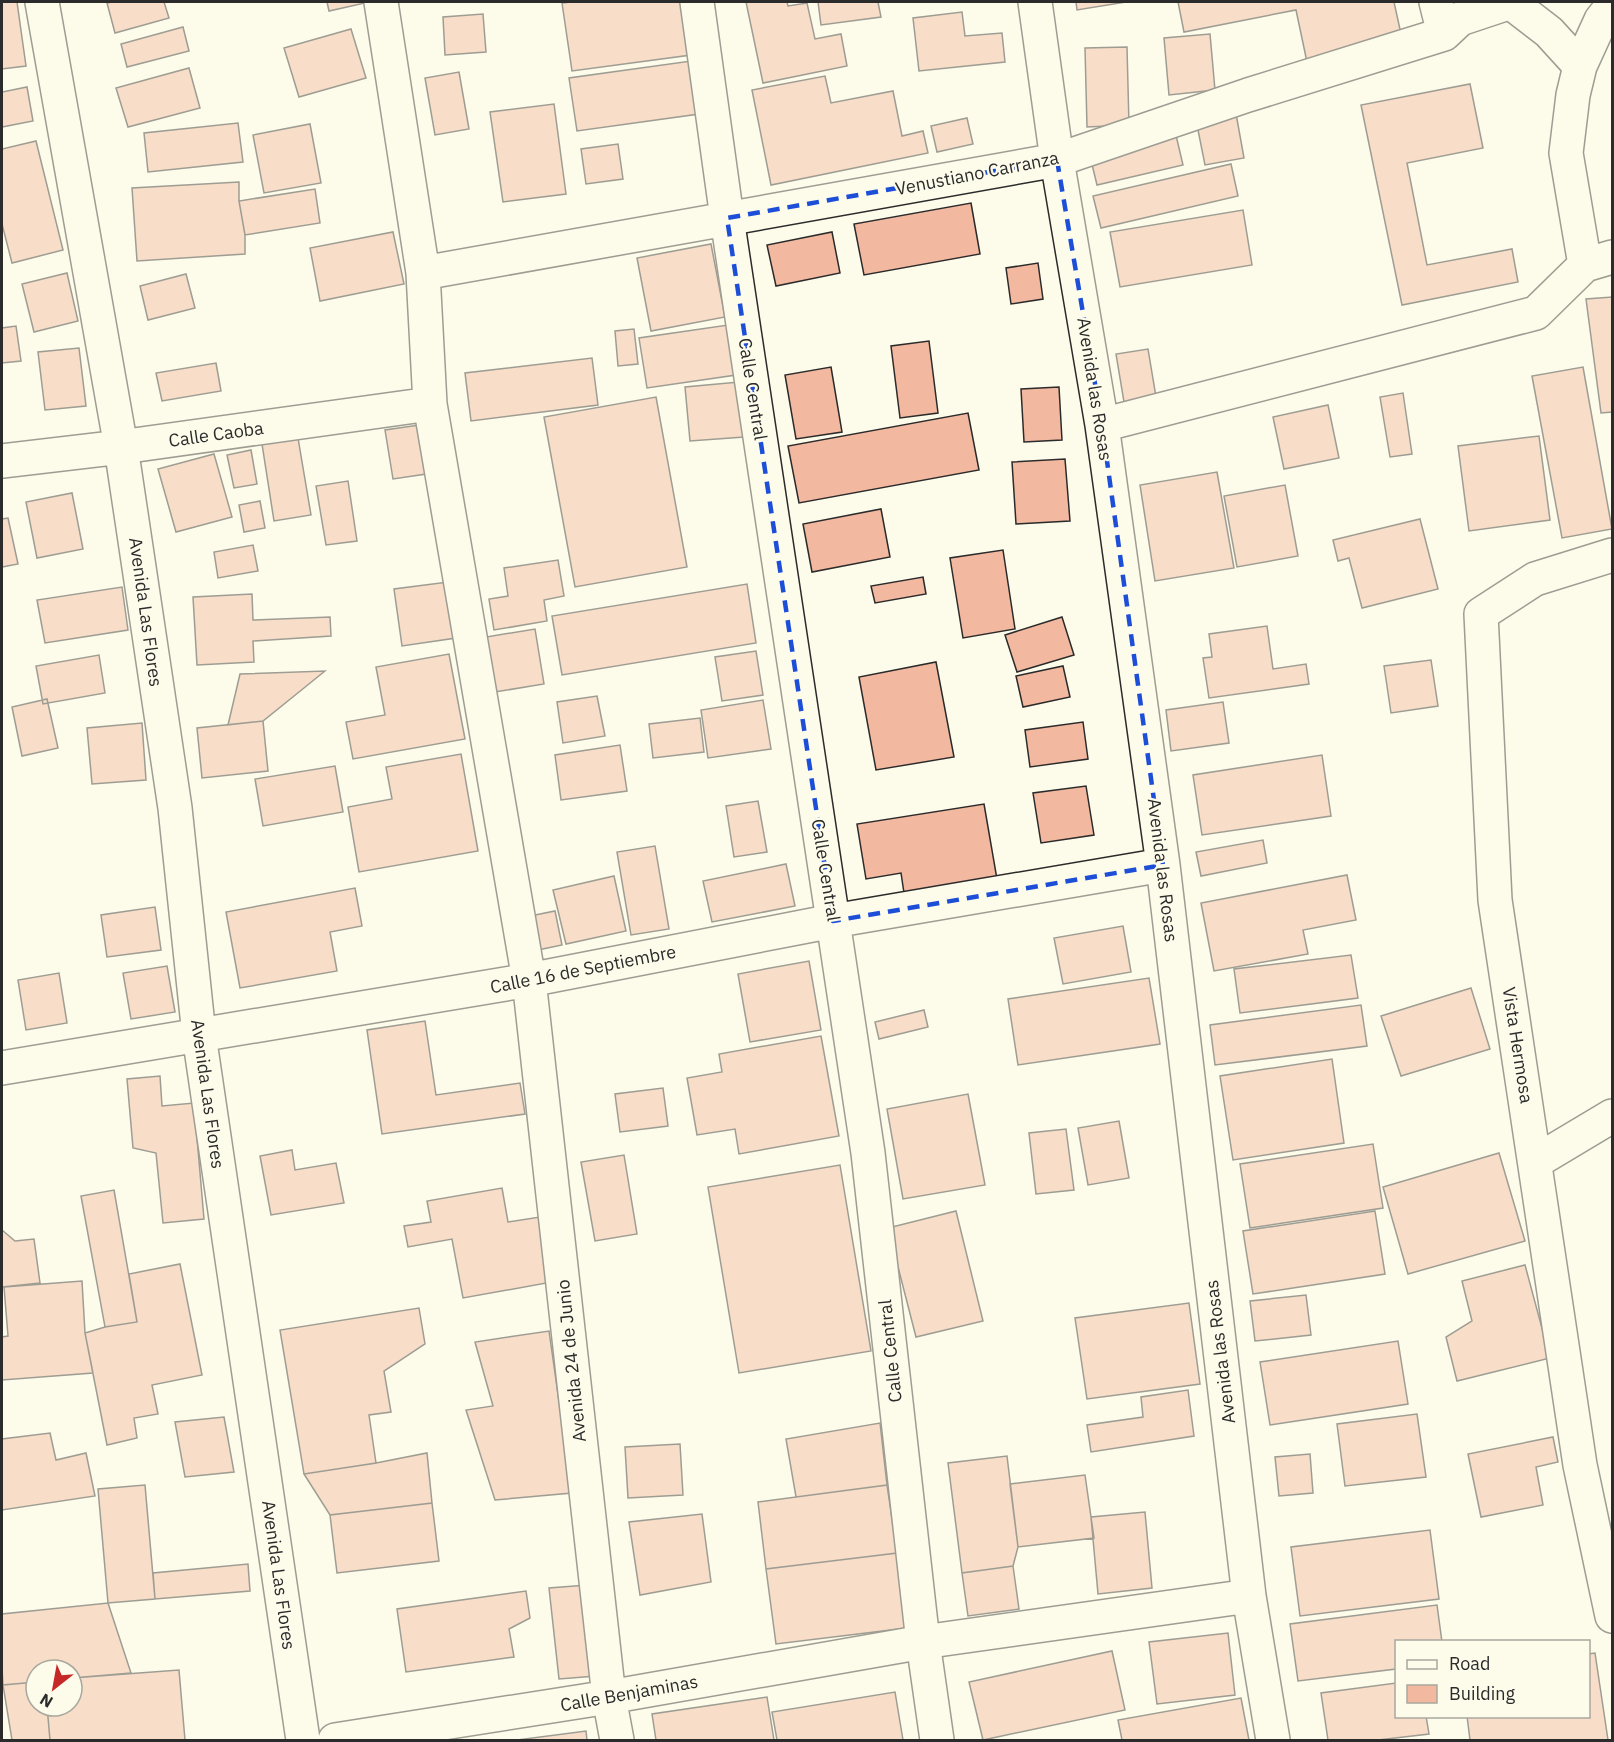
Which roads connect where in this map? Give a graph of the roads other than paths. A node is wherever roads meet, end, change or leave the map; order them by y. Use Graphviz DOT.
graph roads {
  1 [pos="42,2"];
  2 [pos="381,2"];
  3 [pos="697,2"];
  4 [pos="1035,2"];
  5 [pos="1436,2"];
  6 [pos="1510,2"];
  7 [pos="1612,6"];
  8 [pos="1444,34"];
  9 [pos="1580,66"];
  10 [pos="1057,159"];
  11 [pos="727,219"];
  12 [pos="1599,261"];
  13 [pos="423,273"];
  14 [pos="430,404"];
  15 [pos="1102,425"];
  16 [pos="121,447"];
  17 [pos="2,461"];
  18 [pos="1612,555"];
  19 [pos="1163,864"];
  20 [pos="833,921"];
  21 [pos="528,980"];
  22 [pos="199,1035"];
  23 [pos="2,1068"];
  24 [pos="1612,1116"];
  25 [pos="1536,1162"];
  26 [pos="1249,1596"];
  27 [pos="1612,1615"];
  28 [pos="923,1642"];
  29 [pos="609,1697"];
  30 [pos="303,1740"];
  31 [pos="335,1740"];
  32 [pos="617,1740"];
  33 [pos="937,1740"];
  34 [pos="1273,1740"];
  1 -- 16 [label="street, Avenida Las Flores"];
  2 -- 13 [label="street, Avenida 24 de Junio"];
  3 -- 11 [label="street, Calle Central"];
  4 -- 10 [label="street, Avenida las Rosas"];
  5 -- 8 [label="street"];
  6 -- 8 [label="street, Venustiano Carranza"];
  6 -- 9 [label="street"];
  7 -- 9 [label="street"];
  8 -- 10 [label="street, Venustiano Carranza"];
  9 -- 12 [label="street"];
  10 -- 11 [label="street, Venustiano Carranza"];
  10 -- 15 [label="street, Avenida las Rosas"];
  11 -- 13 [label="street, Venustiano Carranza"];
  11 -- 20 [label="street, Calle Central"];
  12 -- 15 [label="street"];
  13 -- 14 [label="street, Avenida 24 de Junio"];
  14 -- 16 [label="street, Calle Caoba"];
  14 -- 21 [label="street, Avenida 24 de Junio"];
  15 -- 19 [label="street, Avenida las Rosas"];
  16 -- 17 [label="street, Calle Caoba"];
  16 -- 22 [label="street, Avenida Las Flores"];
  18 -- 25 [label="street, Vista Hermosa"];
  19 -- 20 [label="street, Calle 16 de Septiembre"];
  19 -- 26 [label="street, Avenida las Rosas"];
  20 -- 21 [label="street, Calle 16 de Septiembre"];
  20 -- 28 [label="street, Calle Central"];
  21 -- 22 [label="street, Calle 16 de Septiembre"];
  21 -- 29 [label="street, Avenida 24 de Junio"];
  22 -- 23 [label="street, Calle 16 de Septiembre"];
  22 -- 30 [label="street, Avenida Las Flores"];
  24 -- 25 [label="street"];
  25 -- 27 [label="street, Vista Hermosa"];
  26 -- 28 [label="street, Calle Benjaminas"];
  26 -- 34 [label="street, Avenida las Rosas"];
  28 -- 29 [label="street, Calle Benjaminas"];
  28 -- 33 [label="street, Calle Central"];
  29 -- 31 [label="street, Calle Benjaminas"];
  29 -- 32 [label="street, Avenida 24 de Junio"];
}
